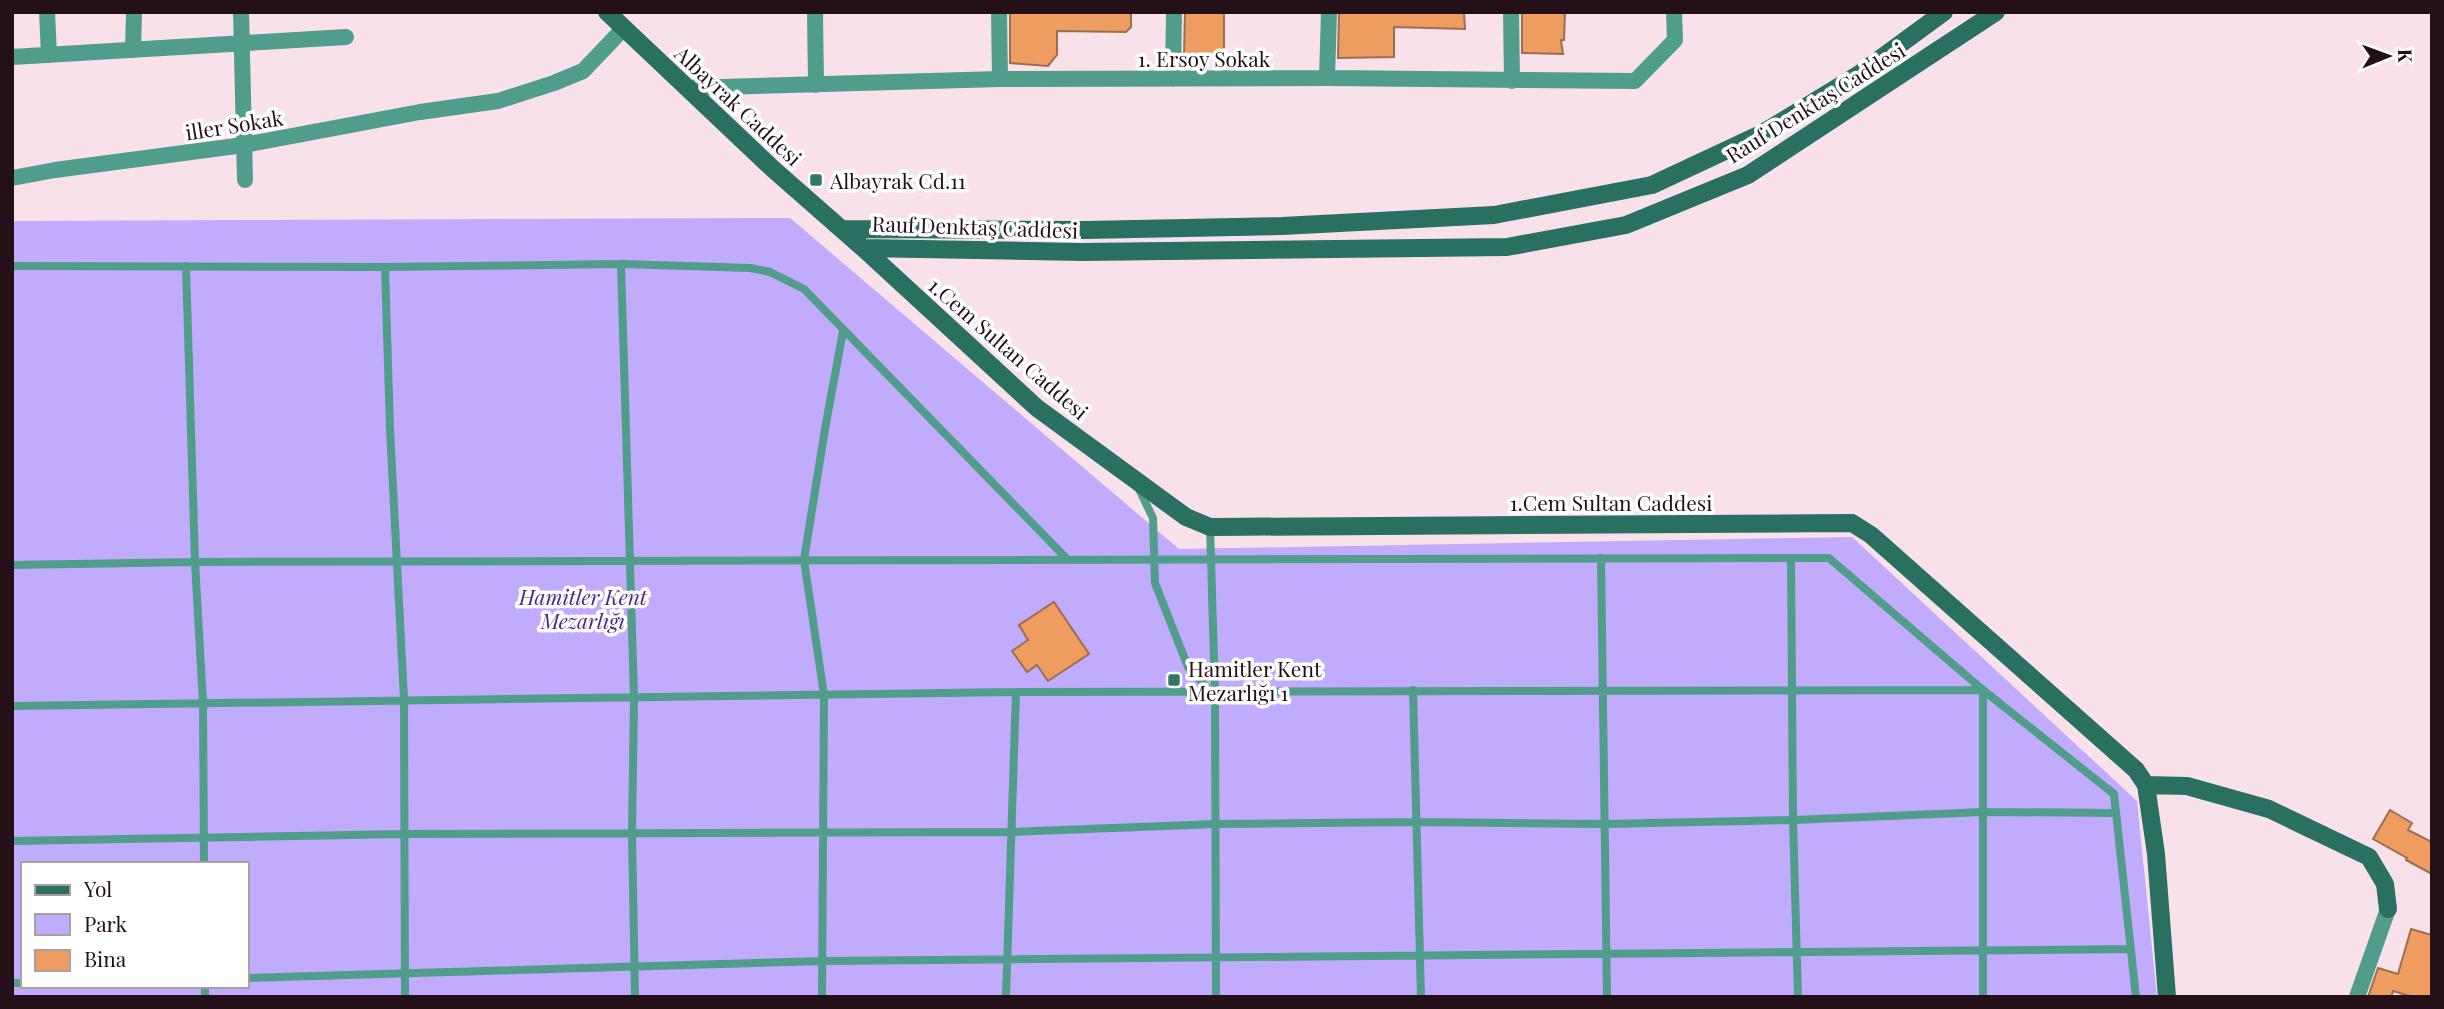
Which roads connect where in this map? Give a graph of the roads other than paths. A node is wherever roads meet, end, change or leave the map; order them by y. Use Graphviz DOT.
graph roads {
  1 [pos="47,12"];
  2 [pos="134,12"];
  3 [pos="241,12"];
  4 [pos="607,12"];
  5 [pos="815,12"];
  6 [pos="999,12"];
  7 [pos="1174,12"];
  8 [pos="1329,12"];
  9 [pos="1511,12"];
  10 [pos="1674,12"];
  11 [pos="1944,12"];
  12 [pos="1996,12"];
  13 [pos="624,28"];
  14 [pos="346,37"];
  15 [pos="242,44"];
  16 [pos="133,50"];
  17 [pos="49,55"];
  18 [pos="12,57"];
  19 [pos="1326,78"];
  20 [pos="1000,79"];
  21 [pos="1173,79"];
  22 [pos="1512,81"];
  23 [pos="816,85"];
  24 [pos="688,88"];
  25 [pos="244,145"];
  26 [pos="12,178"];
  27 [pos="245,180"];
  28 [pos="842,229"];
  29 [pos="863,247"];
  30 [pos="621,264"];
  31 [pos="12,266"];
  32 [pos="186,266"];
  33 [pos="385,267"];
  34 [pos="843,331"];
  35 [pos="1136,481"];
  36 [pos="1210,527"];
  37 [pos="1601,558"];
  38 [pos="1791,558"];
  39 [pos="804,560"];
  40 [pos="1068,560"];
  41 [pos="1155,561"];
  42 [pos="1212,561"];
  43 [pos="195,562"];
  44 [pos="396,562"];
  45 [pos="630,562"];
  46 [pos="12,565"];
  47 [pos="1413,690"];
  48 [pos="1602,690"];
  49 [pos="1792,690"];
  50 [pos="1983,690"];
  51 [pos="1016,692"];
  52 [pos="1213,692"];
  53 [pos="824,695"];
  54 [pos="634,697"];
  55 [pos="404,699"];
  56 [pos="203,703"];
  57 [pos="12,706"];
  58 [pos="2146,785"];
  59 [pos="1984,812"];
  60 [pos="2116,813"];
  61 [pos="1793,820"];
  62 [pos="1416,822"];
  63 [pos="1216,824"];
  64 [pos="1604,824"];
  65 [pos="1011,832"];
  66 [pos="632,833"];
  67 [pos="823,833"];
  68 [pos="405,834"];
  69 [pos="204,837"];
  70 [pos="12,841"];
  71 [pos="204,862"];
  72 [pos="2388,909"];
  73 [pos="2132,949"];
  74 [pos="1983,951"];
  75 [pos="1797,952"];
  76 [pos="1606,953"];
  77 [pos="1420,955"];
  78 [pos="1215,957"];
  79 [pos="1007,960"];
  80 [pos="822,961"];
  81 [pos="634,967"];
  82 [pos="405,974"];
  83 [pos="248,978"];
  84 [pos="405,997"];
  85 [pos="635,997"];
  86 [pos="822,997"];
  87 [pos="1006,997"];
  88 [pos="1216,997"];
  89 [pos="1421,997"];
  90 [pos="1606,997"];
  91 [pos="1798,997"];
  92 [pos="1983,997"];
  93 [pos="2136,997"];
  94 [pos="2166,997"];
  95 [pos="2357,997"];
  1 -- 17 [label="street"];
  2 -- 16 [label="street"];
  3 -- 15 [label="street"];
  4 -- 13 [label="street, Albayrak Caddesi"];
  5 -- 23 [label="street"];
  6 -- 20 [label="street"];
  7 -- 21 [label="street"];
  8 -- 19 [label="street"];
  9 -- 22 [label="street"];
  10 -- 22 [label="street, 1. Ersoy Sokak"];
  11 -- 28 [label="street, Rauf Denktaş Caddesi"];
  12 -- 29 [label="street, Rauf Denktaş Caddesi"];
  13 -- 24 [label="street, Albayrak Caddesi"];
  13 -- 25 [label="street, iller Sokak"];
  14 -- 15 [label="street"];
  15 -- 16 [label="street"];
  15 -- 25 [label="street"];
  16 -- 17 [label="street"];
  17 -- 18 [label="street"];
  19 -- 21 [label="street, 1. Ersoy Sokak"];
  19 -- 22 [label="street, 1. Ersoy Sokak"];
  20 -- 21 [label="street, 1. Ersoy Sokak"];
  20 -- 23 [label="street, 1. Ersoy Sokak"];
  23 -- 24 [label="street, 1. Ersoy Sokak"];
  24 -- 28 [label="street, Albayrak Caddesi"];
  25 -- 26 [label="street, iller Sokak"];
  25 -- 27 [label="street"];
  28 -- 29 [label="street, Rauf Denktaş Caddesi"];
  29 -- 35 [label="street, 1.Cem Sultan Caddesi"];
  30 -- 33 [label="lane"];
  30 -- 34 [label="lane"];
  30 -- 45 [label="lane"];
  31 -- 32 [label="lane"];
  32 -- 33 [label="lane"];
  32 -- 43 [label="lane"];
  33 -- 44 [label="lane"];
  34 -- 39 [label="lane"];
  34 -- 40 [label="lane"];
  35 -- 36 [label="street, 1.Cem Sultan Caddesi"];
  35 -- 41 [label="lane"];
  36 -- 42 [label="lane"];
  36 -- 58 [label="street, 1.Cem Sultan Caddesi"];
  37 -- 38 [label="lane"];
  37 -- 42 [label="lane"];
  37 -- 48 [label="lane"];
  38 -- 49 [label="lane"];
  38 -- 50 [label="lane"];
  39 -- 40 [label="lane"];
  39 -- 45 [label="lane"];
  39 -- 53 [label="lane"];
  40 -- 41 [label="lane"];
  41 -- 42 [label="lane"];
  41 -- 52 [label="lane"];
  42 -- 52 [label="lane"];
  43 -- 44 [label="lane"];
  43 -- 46 [label="lane"];
  43 -- 56 [label="lane"];
  44 -- 45 [label="lane"];
  44 -- 55 [label="lane"];
  45 -- 54 [label="lane"];
  47 -- 48 [label="lane"];
  47 -- 52 [label="lane"];
  47 -- 62 [label="lane"];
  48 -- 49 [label="lane"];
  48 -- 64 [label="lane"];
  49 -- 50 [label="lane"];
  49 -- 61 [label="lane"];
  50 -- 59 [label="lane"];
  50 -- 60 [label="lane"];
  51 -- 52 [label="lane"];
  51 -- 53 [label="lane"];
  51 -- 65 [label="lane"];
  52 -- 63 [label="lane"];
  53 -- 54 [label="lane"];
  53 -- 67 [label="lane"];
  54 -- 55 [label="lane"];
  54 -- 66 [label="lane"];
  55 -- 56 [label="lane"];
  55 -- 68 [label="lane"];
  56 -- 57 [label="lane"];
  56 -- 69 [label="lane"];
  58 -- 72 [label="street"];
  58 -- 94 [label="street"];
  59 -- 60 [label="lane"];
  59 -- 61 [label="lane"];
  59 -- 74 [label="lane"];
  60 -- 73 [label="lane"];
  61 -- 64 [label="lane"];
  61 -- 75 [label="lane"];
  62 -- 63 [label="lane"];
  62 -- 64 [label="lane"];
  62 -- 77 [label="lane"];
  63 -- 65 [label="lane"];
  63 -- 78 [label="lane"];
  64 -- 76 [label="lane"];
  65 -- 67 [label="lane"];
  65 -- 79 [label="lane"];
  66 -- 67 [label="lane"];
  66 -- 68 [label="lane"];
  66 -- 81 [label="lane"];
  67 -- 80 [label="lane"];
  68 -- 69 [label="lane"];
  68 -- 82 [label="lane"];
  69 -- 70 [label="lane"];
  69 -- 71 [label="lane"];
  72 -- 95 [label="street"];
  73 -- 74 [label="lane"];
  73 -- 93 [label="lane"];
  74 -- 75 [label="lane"];
  74 -- 92 [label="lane"];
  75 -- 76 [label="lane"];
  75 -- 91 [label="lane"];
  76 -- 77 [label="lane"];
  76 -- 90 [label="lane"];
  77 -- 78 [label="lane"];
  77 -- 89 [label="lane"];
  78 -- 79 [label="lane"];
  78 -- 88 [label="lane"];
  79 -- 80 [label="lane"];
  79 -- 87 [label="lane"];
  80 -- 81 [label="lane"];
  80 -- 86 [label="lane"];
  81 -- 82 [label="lane"];
  81 -- 85 [label="lane"];
  82 -- 83 [label="lane"];
  82 -- 84 [label="lane"];
}
